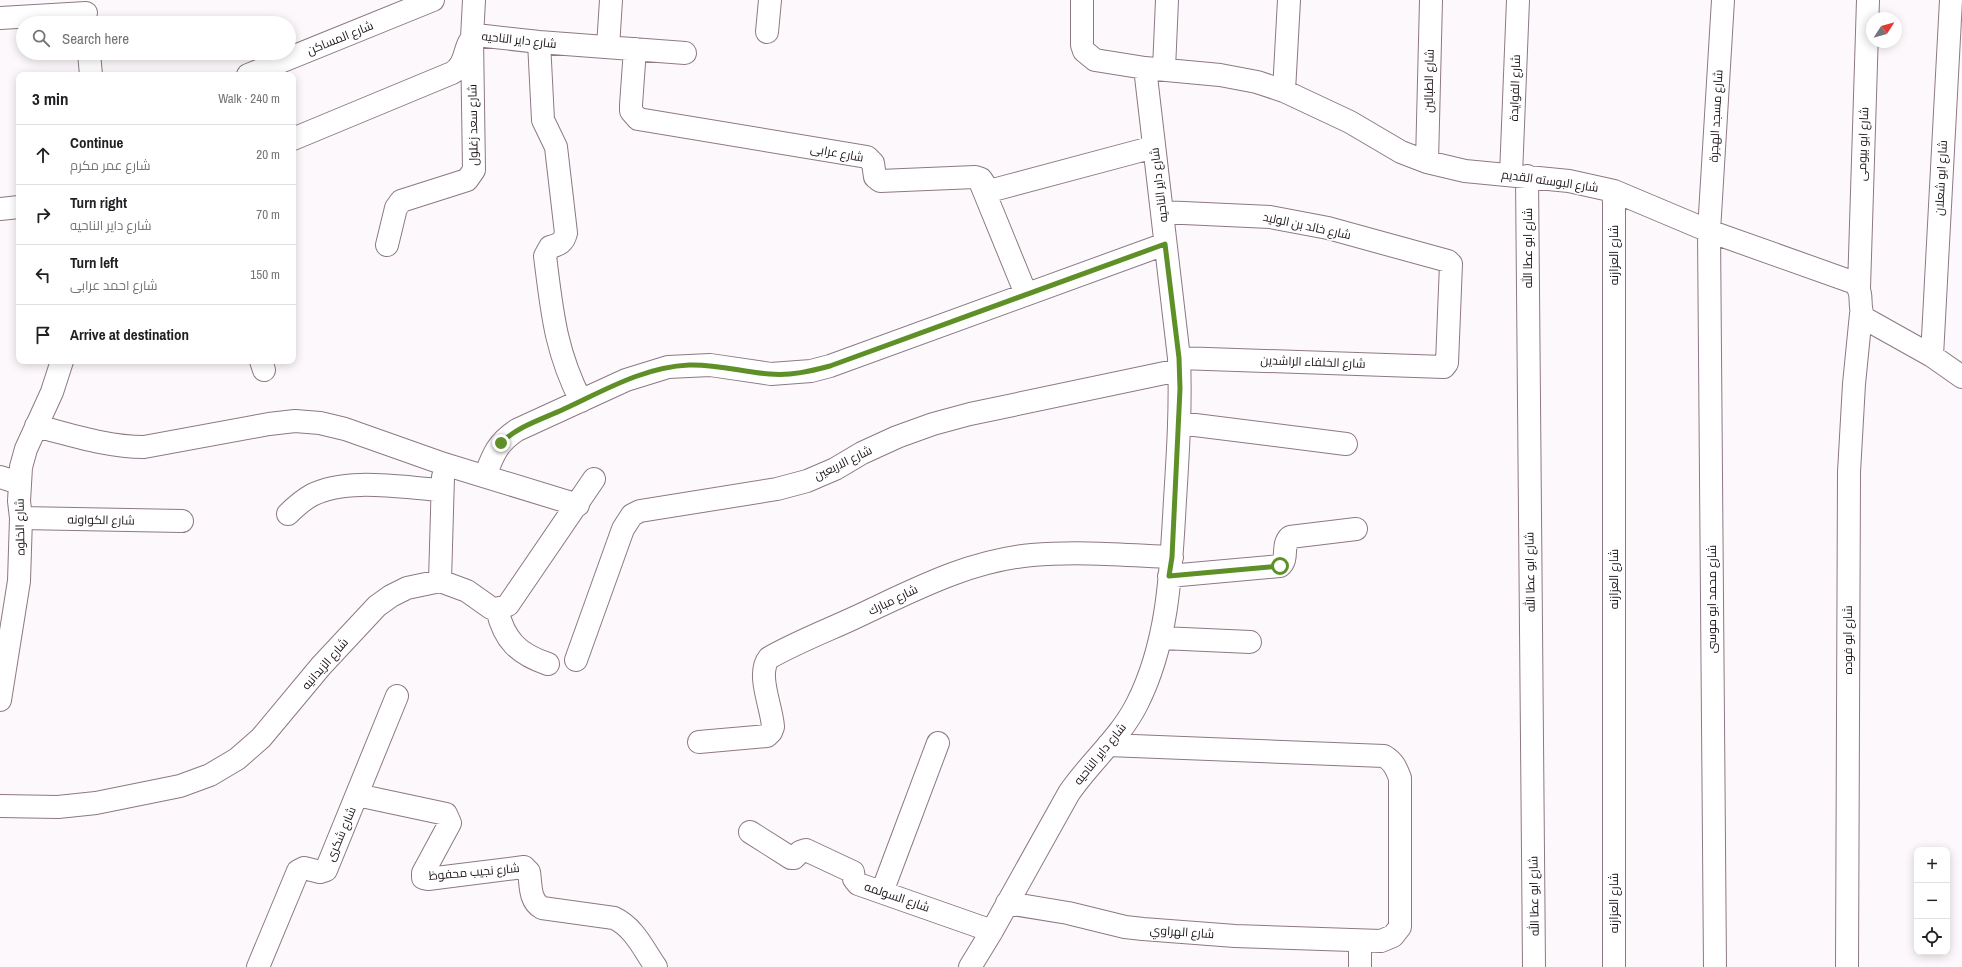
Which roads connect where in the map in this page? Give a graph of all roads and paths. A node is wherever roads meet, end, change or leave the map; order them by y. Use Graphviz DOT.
graph roads {
  1 [pos="433,0"];
  2 [pos="474,0"];
  3 [pos="611,0"];
  4 [pos="770,0"];
  5 [pos="1082,0"];
  6 [pos="1167,0"];
  7 [pos="1289,0"];
  8 [pos="1431,0"];
  9 [pos="1518,0"];
  10 [pos="1723,0"];
  11 [pos="1868,0"];
  12 [pos="1951,0"];
  13 [pos="85,12"];
  14 [pos="28,16"];
  15 [pos="16,17"];
  16 [pos="0,18"];
  17 [pos="767,32"];
  18 [pos="472,38"];
  19 [pos="539,42"];
  20 [pos="608,48"];
  21 [pos="635,49"];
  22 [pos="685,53"];
  23 [pos="296,56"];
  24 [pos="90,60"];
  25 [pos="285,60"];
  26 [pos="1155,68"];
  27 [pos="91,72"];
  28 [pos="255,72"];
  29 [pos="1284,91"];
  30 [pos="296,138"];
  31 [pos="1154,147"];
  32 [pos="1427,162"];
  33 [pos="1519,176"];
  34 [pos="978,177"];
  35 [pos="1614,191"];
  36 [pos="16,207"];
  37 [pos="0,209"];
  38 [pos="1162,212"];
  39 [pos="1709,231"];
  40 [pos="387,244"];
  41 [pos="1165,244"];
  42 [pos="1859,288"];
  43 [pos="1026,294"];
  44 [pos="1861,314"];
  45 [pos="1932,356"];
  46 [pos="61,364"];
  47 [pos="1179,364"];
  48 [pos="1446,366"];
  49 [pos="1962,377"];
  50 [pos="582,401"];
  51 [pos="1179,423"];
  52 [pos="36,426"];
  53 [pos="1346,444"];
  54 [pos="444,464"];
  55 [pos="485,476"];
  56 [pos="594,479"];
  57 [pos="9,480"];
  58 [pos="442,490"];
  59 [pos="578,505"];
  60 [pos="288,514"];
  61 [pos="21,518"];
  62 [pos="182,521"];
  63 [pos="1356,529"];
  64 [pos="1171,567"];
  65 [pos="440,581"];
  66 [pos="497,609"];
  67 [pos="1162,638"];
  68 [pos="1250,642"];
  69 [pos="576,660"];
  70 [pos="548,664"];
  71 [pos="397,696"];
  72 [pos="0,700"];
  73 [pos="699,742"];
  74 [pos="938,743"];
  75 [pos="1108,745"];
  76 [pos="358,795"];
  77 [pos="0,806"];
  78 [pos="750,832"];
  79 [pos="882,892"];
  80 [pos="1007,903"];
  81 [pos="992,931"];
  82 [pos="1360,941"];
  83 [pos="258,967"];
  84 [pos="656,967"];
  85 [pos="970,967"];
  86 [pos="1360,967"];
  87 [pos="1534,967"];
  88 [pos="1614,967"];
  89 [pos="1715,967"];
  90 [pos="1847,967"];
  1 -- 23 [label="street, شارع المساكن"];
  2 -- 18 [label="street, شارع سعد زغلول"];
  3 -- 20 [label="street"];
  4 -- 17 [label="street"];
  5 -- 26 [label="street, شارع البوسته القديم"];
  6 -- 26 [label="street, شارع داير الناحيه"];
  7 -- 29 [label="street"];
  8 -- 32 [label="street, شارع الطبالين"];
  9 -- 33 [label="street, شارع الفوايدة"];
  10 -- 39 [label="street, شارع مسجد الهجرة"];
  11 -- 42 [label="street, شارع ابو بيومى"];
  12 -- 45 [label="street, شارع ابو شعلان"];
  13 -- 14 [label="street"];
  15 -- 16 [label="street"];
  18 -- 19 [label="street, شارع داير الناحيه"];
  18 -- 30 [label="street, شارع داير الناحيه"];
  18 -- 40 [label="street, شارع سعد زغلول"];
  19 -- 20 [label="street, شارع داير الناحيه"];
  19 -- 50 [label="street"];
  20 -- 21 [label="street, شارع داير الناحيه"];
  21 -- 22 [label="street, شارع داير الناحيه"];
  21 -- 34 [label="street, شارع عرابى"];
  24 -- 27 [label="street"];
  25 -- 28 [label="street, شارع المساكن"];
  26 -- 29 [label="street, شارع البوسته القديم"];
  26 -- 31 [label="street, شارع داير الناحيه"];
  29 -- 32 [label="street, شارع البوسته القديم"];
  31 -- 34 [label="street"];
  31 -- 38 [label="street, شارع داير الناحيه"];
  32 -- 33 [label="street, شارع البوسته القديم"];
  33 -- 35 [label="street, شارع البوسته القديم"];
  33 -- 87 [label="street, شارع ابو عطا الله"];
  34 -- 43 [label="street"];
  35 -- 39 [label="street, شارع البوسته القديم"];
  35 -- 88 [label="street, شارع العزازنه"];
  36 -- 37 [label="street"];
  38 -- 41 [label="street, شارع داير الناحيه"];
  38 -- 48 [label="street, شارع خالد بن الوليد"];
  39 -- 42 [label="street, شارع البوسته القديم"];
  39 -- 89 [label="street, شارع محمد ابو موسى"];
  41 -- 43 [label="street"];
  41 -- 47 [label="street, شارع داير الناحيه"];
  42 -- 44 [label="street"];
  43 -- 50 [label="street"];
  44 -- 45 [label="street"];
  44 -- 90 [label="street, شارع ابو فوده"];
  45 -- 49 [label="street"];
  46 -- 52 [label="street, شارع الخلوه"];
  47 -- 48 [label="street, شارع الخلفاء الراشدين"];
  47 -- 51 [label="street, شارع داير الناحيه"];
  47 -- 69 [label="street, شارع الاربعين"];
  50 -- 55 [label="street"];
  51 -- 53 [label="street"];
  51 -- 64 [label="street, شارع داير الناحيه"];
  52 -- 54 [label="street"];
  52 -- 57 [label="street, شارع الخلوه"];
  54 -- 55 [label="street"];
  54 -- 58 [label="street"];
  55 -- 59 [label="street"];
  56 -- 59 [label="street"];
  57 -- 61 [label="street, شارع الخلوه"];
  58 -- 60 [label="street"];
  58 -- 65 [label="street"];
  59 -- 66 [label="street"];
  61 -- 62 [label="street, شارع الكواونه"];
  61 -- 72 [label="street, شارع الخلوه"];
  63 -- 64 [label="street"];
  64 -- 67 [label="street, شارع داير الناحيه"];
  64 -- 73 [label="street, شارع مبارك"];
  65 -- 66 [label="street"];
  65 -- 77 [label="street, شارع الزيدانيه"];
  66 -- 70 [label="street"];
  67 -- 68 [label="street"];
  67 -- 75 [label="street, شارع داير الناحيه"];
  71 -- 76 [label="street, شارع شكرى"];
  74 -- 79 [label="street"];
  75 -- 80 [label="street, شارع داير الناحيه"];
  75 -- 82 [label="street, شارع الهراوي"];
  76 -- 83 [label="street, شارع شكرى"];
  76 -- 84 [label="street, شارع نجيب محفوظ"];
  78 -- 79 [label="street, شارع السولمه"];
  79 -- 81 [label="street, شارع السولمه"];
  80 -- 81 [label="street, شارع داير الناحيه"];
  80 -- 82 [label="street, شارع الهراوي"];
  81 -- 85 [label="street, شارع داير الناحيه"];
  82 -- 86 [label="street"];
}
